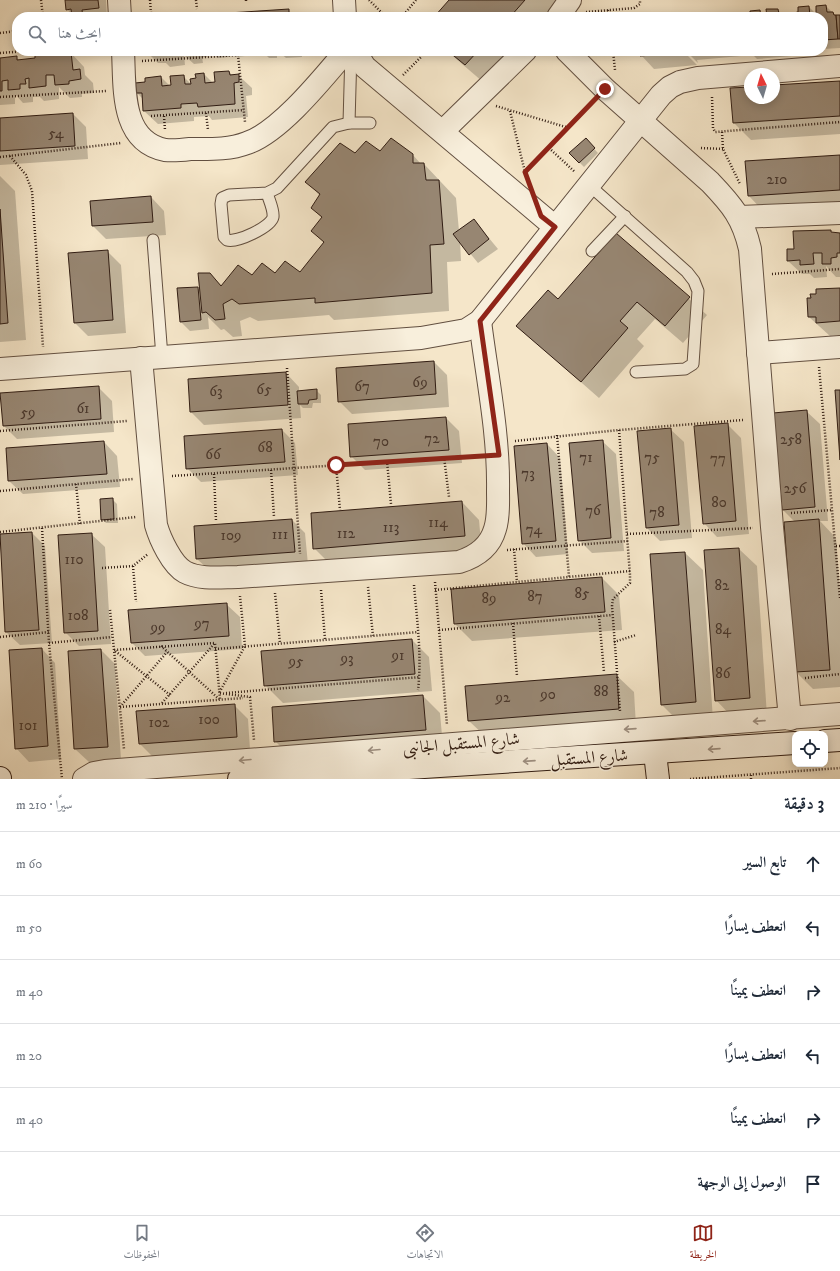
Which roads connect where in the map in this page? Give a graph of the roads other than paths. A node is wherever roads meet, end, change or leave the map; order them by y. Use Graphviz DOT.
graph roads {
  1 [pos="119,0"];
  2 [pos="344,0"];
  3 [pos="120,12"];
  4 [pos="345,12"];
  5 [pos="342,56"];
  6 [pos="352,56"];
  7 [pos="358,56"];
  8 [pos="520,56"];
  9 [pos="572,56"];
  10 [pos="123,57"];
  11 [pos="840,66"];
  12 [pos="641,120"];
  13 [pos="349,123"];
  14 [pos="370,124"];
  15 [pos="443,131"];
  16 [pos="589,185"];
  17 [pos="267,193"];
  18 [pos="840,213"];
  19 [pos="625,216"];
  20 [pos="740,217"];
  21 [pos="555,227"];
  22 [pos="153,240"];
  23 [pos="592,251"];
  24 [pos="480,321"];
  25 [pos="840,348"];
  26 [pos="758,353"];
  27 [pos="162,357"];
  28 [pos="140,358"];
  29 [pos="0,369"];
  30 [pos="636,372"];
  31 [pos="840,714"];
  32 [pos="790,719"];
  33 [pos="840,740"];
  34 [pos="828,741"];
  35 [pos="792,743"];
  36 [pos="655,753"];
  37 [pos="84,779"];
  38 [pos="239,779"];
  39 [pos="658,779"];
  1 -- 3 [label="street"];
  2 -- 4 [label="street"];
  5 -- 10 [label="street"];
  6 -- 13 [label="lane"];
  7 -- 15 [label="street"];
  8 -- 15 [label="street"];
  9 -- 12 [label="street"];
  11 -- 12 [label="street"];
  12 -- 16 [label="street"];
  12 -- 20 [label="street"];
  13 -- 14 [label="lane"];
  13 -- 17 [label="lane"];
  15 -- 21 [label="street"];
  16 -- 19 [label="lane"];
  16 -- 21 [label="street"];
  17 -- 17 [label="lane"];
  18 -- 20 [label="street"];
  19 -- 23 [label="lane"];
  19 -- 30 [label="lane"];
  20 -- 26 [label="street"];
  21 -- 24 [label="street"];
  22 -- 27 [label="lane"];
  24 -- 27 [label="street"];
  24 -- 28 [label="street"];
  25 -- 26 [label="street"];
  26 -- 32 [label="street"];
  27 -- 28 [label="street"];
  28 -- 29 [label="street"];
  31 -- 32 [label="street, شارع المستقبل الجانبى"];
  32 -- 37 [label="street, شارع المستقبل الجانبى, one-way"];
  33 -- 34 [label="street"];
  35 -- 36 [label="street, شارع المستقبل, one-way"];
  36 -- 38 [label="street, شارع المستقبل, one-way"];
  36 -- 39 [label="street"];
}
